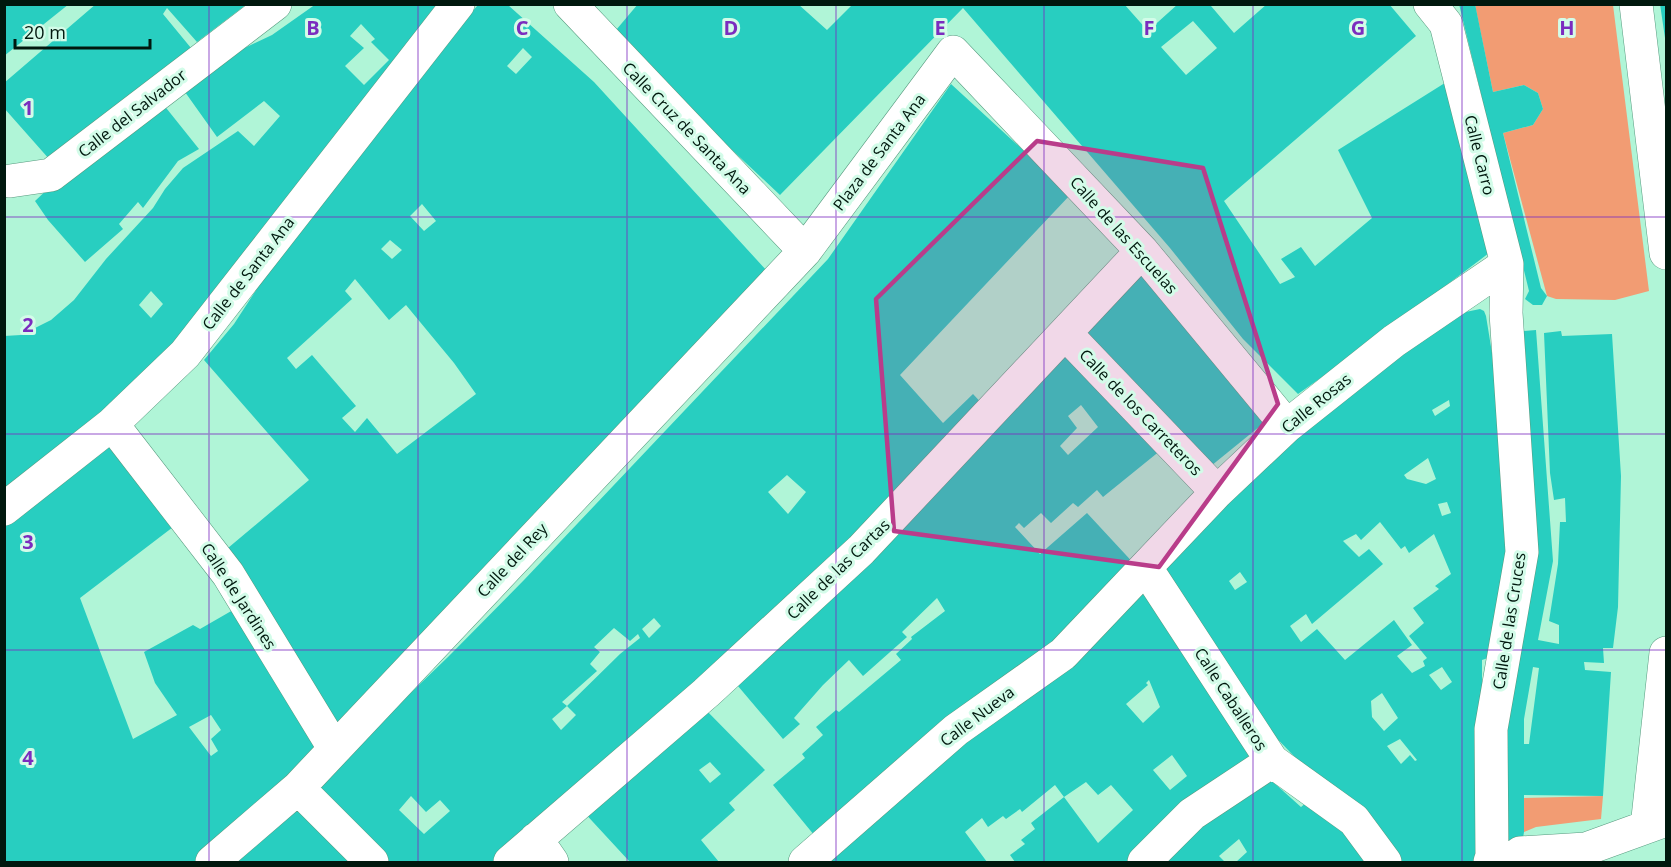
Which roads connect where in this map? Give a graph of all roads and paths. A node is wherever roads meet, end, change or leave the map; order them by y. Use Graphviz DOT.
graph roads {
  1 [pos="274,4"];
  2 [pos="458,4"];
  3 [pos="570,4"];
  4 [pos="1430,4"];
  5 [pos="1636,4"];
  6 [pos="953,52"];
  7 [pos="6,178"];
  8 [pos="805,251"];
  9 [pos="1142,251"];
  10 [pos="1666,253"];
  11 [pos="1507,264"];
  12 [pos="1506,313"];
  13 [pos="1065,333"];
  14 [pos="112,424"];
  15 [pos="1287,426"];
  16 [pos="1217,492"];
  17 [pos="4,509"];
  18 [pos="1146,568"];
  19 [pos="1666,653"];
  20 [pos="334,748"];
  21 [pos="1272,761"];
  22 [pos="298,788"];
  23 [pos="1657,823"];
  24 [pos="544,851"];
  25 [pos="1589,856"];
  26 [pos="1497,858"];
  27 [pos="212,862"];
  28 [pos="372,862"];
  29 [pos="510,862"];
  30 [pos="805,862"];
  31 [pos="1144,862"];
  32 [pos="1385,862"];
  1 -- 7 [label="street, Calle del Salvador"];
  2 -- 14 [label="street, Calle de Santa Ana"];
  3 -- 8 [label="street, Calle Cruz de Santa Ana"];
  4 -- 11 [label="street, Calle Carro"];
  5 -- 10 [label="street"];
  6 -- 8 [label="street, Plaza de Santa Ana"];
  6 -- 9 [label="street, Calle de las Escuelas"];
  8 -- 20 [label="street, Calle del Rey"];
  9 -- 13 [label="street, Calle de las Cartas"];
  9 -- 15 [label="street, Calle de las Escuelas"];
  11 -- 12 [label="street, Calle Carro"];
  11 -- 15 [label="street, Calle Rosas"];
  12 -- 26 [label="street, Calle de las Cruces"];
  13 -- 16 [label="street, Calle de los Carreteros"];
  13 -- 24 [label="street, Calle de las Cartas"];
  14 -- 17 [label="street, Calle de Santa Ana"];
  14 -- 20 [label="street, Calle de Jardines"];
  15 -- 16 [label="street, Calle Rosas"];
  16 -- 18 [label="street, Calle Rosas"];
  18 -- 21 [label="street, Calle Caballeros"];
  18 -- 30 [label="street, Calle Nueva"];
  19 -- 23 [label="street"];
  20 -- 22 [label="street, Calle del Rey"];
  21 -- 31 [label="street"];
  21 -- 32 [label="street, Calle Caballeros"];
  22 -- 27 [label="street, Calle del Rey"];
  22 -- 28 [label="street"];
  23 -- 25 [label="street"];
  24 -- 29 [label="street, Calle de las Cartas"];
  25 -- 26 [label="street"];
}
